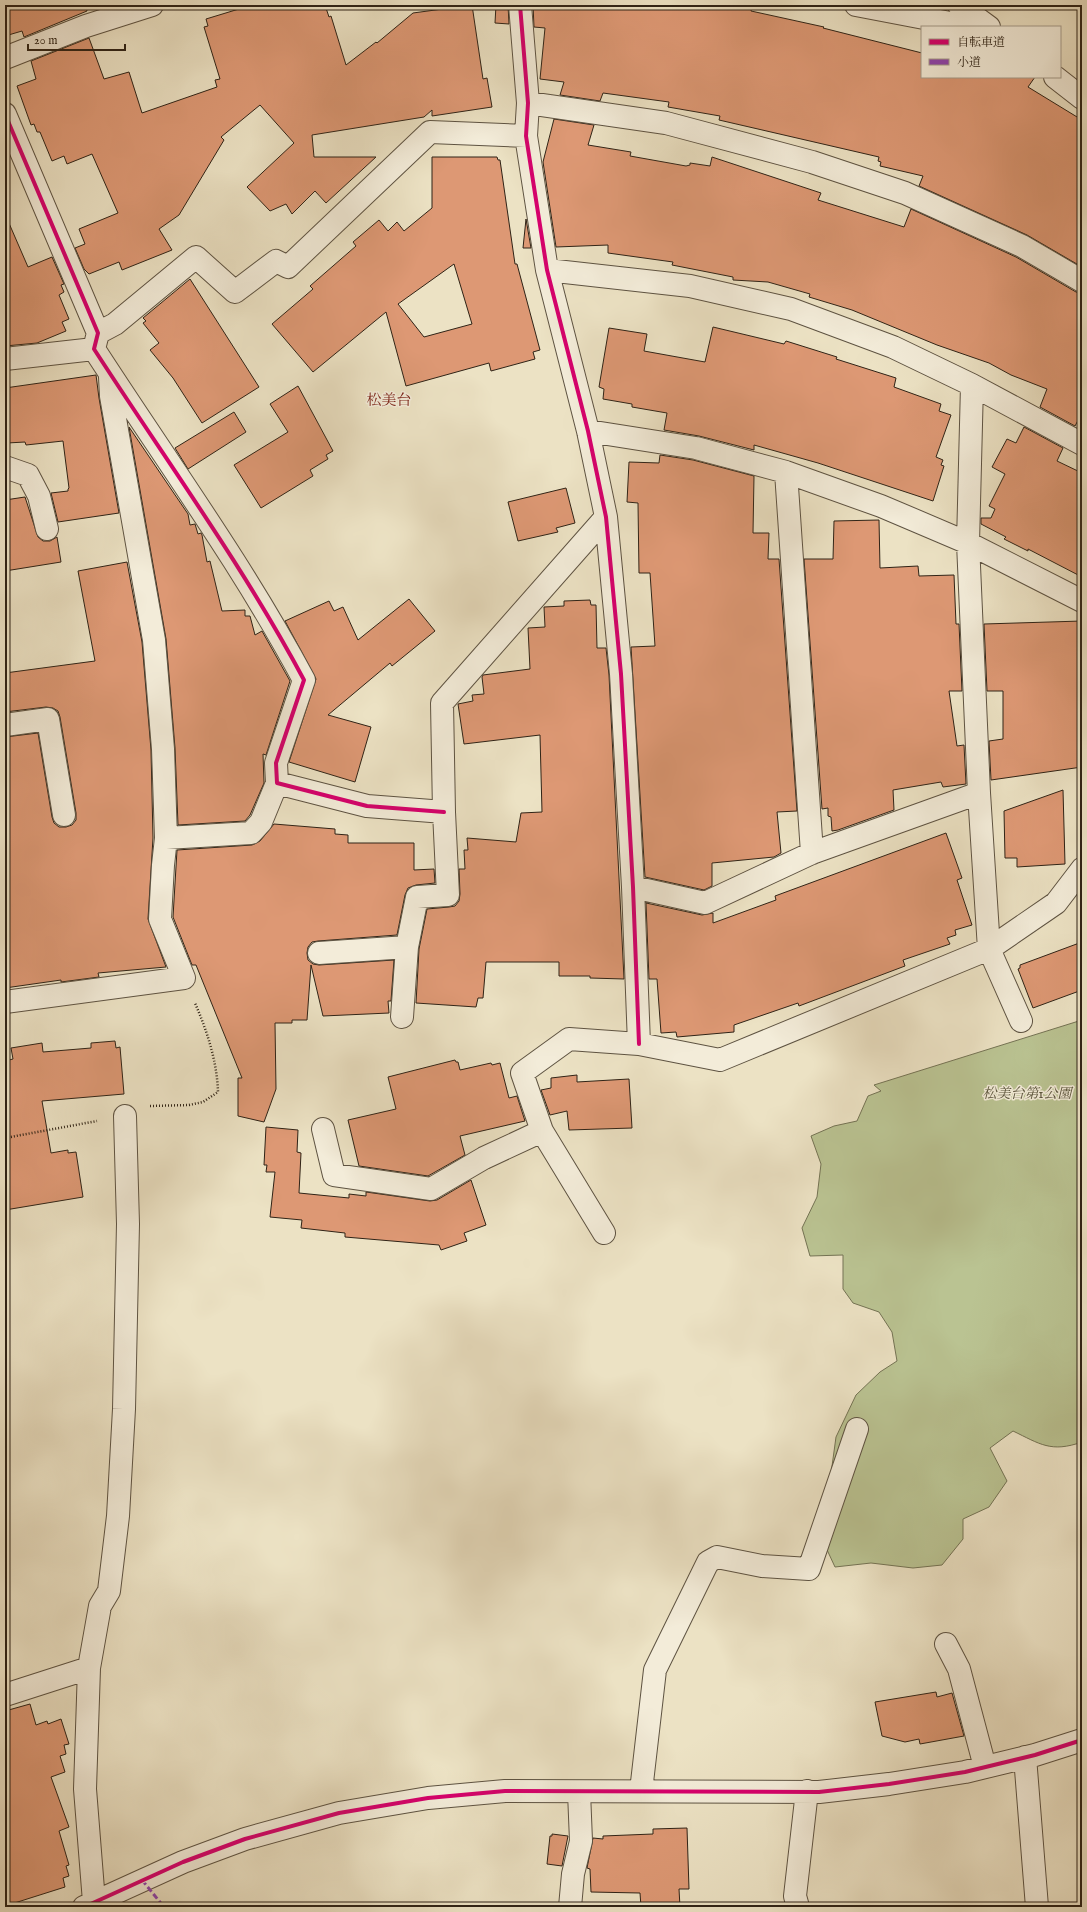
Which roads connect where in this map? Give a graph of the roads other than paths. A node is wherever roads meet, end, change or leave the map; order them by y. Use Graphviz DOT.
graph roads {
  1 [pos="152,5"];
  2 [pos="520,5"];
  3 [pos="856,5"];
  4 [pos="959,5"];
  5 [pos="966,26"];
  6 [pos="988,26"];
  7 [pos="5,58"];
  8 [pos="1056,78"];
  9 [pos="1082,98"];
  10 [pos="528,103"];
  11 [pos="5,114"];
  12 [pos="526,136"];
  13 [pos="547,270"];
  14 [pos="1082,281"];
  15 [pos="96,341"];
  16 [pos="5,359"];
  17 [pos="110,374"];
  18 [pos="972,385"];
  19 [pos="588,431"];
  20 [pos="1082,444"];
  21 [pos="5,467"];
  22 [pos="786,472"];
  23 [pos="606,516"];
  24 [pos="47,529"];
  25 [pos="968,543"];
  26 [pos="1082,601"];
  27 [pos="5,725"];
  28 [pos="277,783"];
  29 [pos="979,793"];
  30 [pos="444,812"];
  31 [pos="64,815"];
  32 [pos="166,838"];
  33 [pos="812,853"];
  34 [pos="1082,869"];
  35 [pos="633,887"];
  36 [pos="407,947"];
  37 [pos="989,949"];
  38 [pos="319,953"];
  39 [pos="5,1002"];
  40 [pos="402,1017"];
  41 [pos="1021,1021"];
  42 [pos="640,1044"];
  43 [pos="125,1116"];
  44 [pos="323,1129"];
  45 [pos="542,1131"];
  46 [pos="604,1233"];
  47 [pos="857,1429"];
  48 [pos="946,1644"];
  49 [pos="89,1668"];
  50 [pos="5,1695"];
  51 [pos="1082,1740"];
  52 [pos="1025,1758"];
  53 [pos="985,1767"];
  54 [pos="641,1791"];
  55 [pos="807,1791"];
  56 [pos="579,1792"];
  57 [pos="89,1905"];
  58 [pos="570,1907"];
  59 [pos="798,1907"];
  60 [pos="1038,1907"];
  1 -- 7 [label="street"];
  2 -- 10 [label="street"];
  3 -- 5 [label="street"];
  4 -- 6 [label="street"];
  8 -- 9 [label="street"];
  10 -- 12 [label="street"];
  10 -- 14 [label="street"];
  11 -- 15 [label="street"];
  12 -- 13 [label="street"];
  12 -- 15 [label="street"];
  13 -- 18 [label="street"];
  13 -- 19 [label="street"];
  15 -- 16 [label="street"];
  15 -- 17 [label="street"];
  17 -- 28 [label="street"];
  17 -- 32 [label="street"];
  18 -- 20 [label="street"];
  18 -- 25 [label="street"];
  19 -- 22 [label="street"];
  19 -- 23 [label="street"];
  21 -- 24 [label="street"];
  22 -- 25 [label="street"];
  22 -- 33 [label="street"];
  23 -- 30 [label="street"];
  23 -- 35 [label="street"];
  25 -- 26 [label="street"];
  25 -- 29 [label="street"];
  27 -- 31 [label="street"];
  28 -- 30 [label="street"];
  28 -- 32 [label="street"];
  29 -- 33 [label="street"];
  29 -- 37 [label="street"];
  30 -- 36 [label="street"];
  32 -- 39 [label="street"];
  33 -- 35 [label="street"];
  34 -- 37 [label="street"];
  35 -- 42 [label="street"];
  36 -- 38 [label="street"];
  36 -- 40 [label="street"];
  37 -- 41 [label="street"];
  37 -- 42 [label="street"];
  42 -- 45 [label="street"];
  43 -- 49 [label="street"];
  44 -- 45 [label="street"];
  45 -- 46 [label="street"];
  47 -- 54 [label="street"];
  48 -- 53 [label="street"];
  49 -- 50 [label="street"];
  49 -- 57 [label="street"];
  51 -- 52 [label="street"];
  52 -- 53 [label="street"];
  52 -- 60 [label="street"];
  53 -- 55 [label="street"];
  54 -- 55 [label="street"];
  54 -- 56 [label="street"];
  55 -- 59 [label="street"];
  56 -- 57 [label="street"];
  56 -- 58 [label="street"];
}
